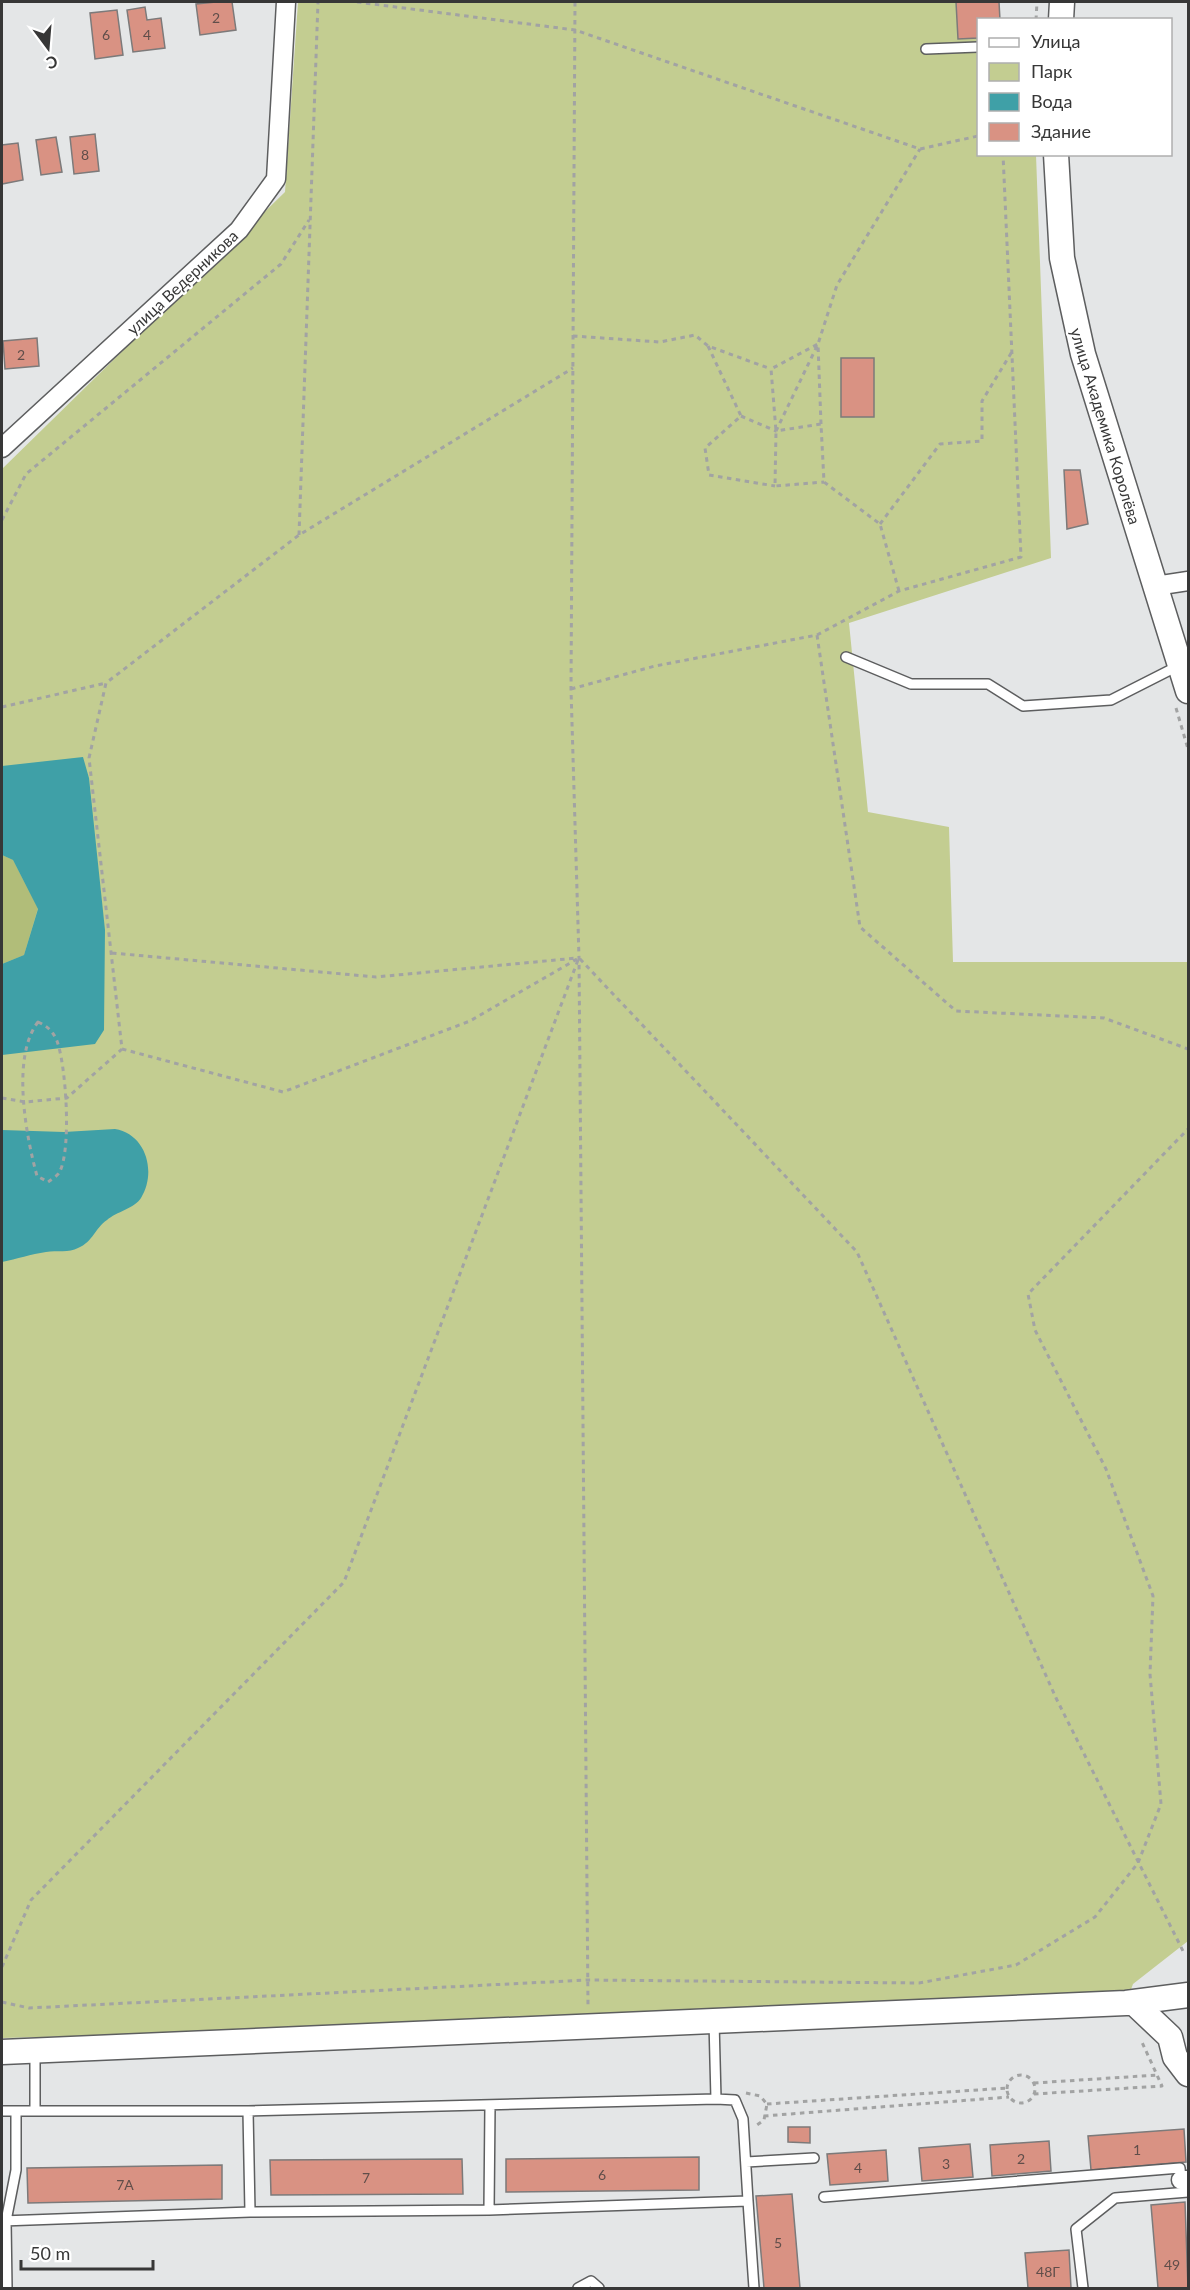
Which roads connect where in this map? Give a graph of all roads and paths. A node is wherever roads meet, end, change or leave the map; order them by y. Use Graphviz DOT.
graph roads {
  1 [pos="286,2"];
  2 [pos="318,2"];
  3 [pos="357,2"];
  4 [pos="575,2"];
  5 [pos="1037,2"];
  6 [pos="1062,2"];
  7 [pos="1036,18"];
  8 [pos="1061,18"];
  9 [pos="575,30"];
  10 [pos="977,47"];
  11 [pos="926,49"];
  12 [pos="977,136"];
  13 [pos="920,149"];
  14 [pos="1003,156"];
  15 [pos="1056,156"];
  16 [pos="310,218"];
  17 [pos="573,336"];
  18 [pos="818,344"];
  19 [pos="708,346"];
  20 [pos="1013,350"];
  21 [pos="573,368"];
  22 [pos="771,369"];
  23 [pos="741,416"];
  24 [pos="821,424"];
  25 [pos="776,431"];
  26 [pos="2,448"];
  27 [pos="824,482"];
  28 [pos="775,486"];
  29 [pos="2,520"];
  30 [pos="880,524"];
  31 [pos="298,535"];
  32 [pos="1188,581"];
  33 [pos="1155,586"];
  34 [pos="898,591"];
  35 [pos="817,635"];
  36 [pos="846,657"];
  37 [pos="1180,665"];
  38 [pos="106,683"];
  39 [pos="571,689"];
  40 [pos="1182,698"];
  41 [pos="2,707"];
  42 [pos="1188,749"];
  43 [pos="111,953"];
  44 [pos="579,958"];
  45 [pos="122,1049"];
  46 [pos="1188,1049"];
  47 [pos="2,1098"];
  48 [pos="67,1098"];
  49 [pos="25,1102"];
  50 [pos="1188,1129"];
  51 [pos="1138,1863"];
  52 [pos="1184,1951"];
  53 [pos="2,1967"];
  54 [pos="588,1980"];
  55 [pos="1188,1995"];
  56 [pos="1188,2000"];
  57 [pos="2,2002"];
  58 [pos="1133,2002"];
  59 [pos="714,2020"];
  60 [pos="588,2026"];
  61 [pos="1140,2037"];
  62 [pos="1170,2037"];
  63 [pos="35,2050"];
  64 [pos="2,2052"];
  65 [pos="1188,2074"];
  66 [pos="1158,2075"];
  67 [pos="1034,2083"];
  68 [pos="1007,2088"];
  69 [pos="1034,2094"];
  70 [pos="1009,2097"];
  71 [pos="716,2098"];
  72 [pos="767,2104"];
  73 [pos="490,2105"];
  74 [pos="35,2110"];
  75 [pos="2,2111"];
  76 [pos="16,2111"];
  77 [pos="248,2111"];
  78 [pos="764,2116"];
  79 [pos="814,2158"];
  80 [pos="746,2162"];
  81 [pos="1186,2184"];
  82 [pos="824,2197"];
  83 [pos="748,2201"];
  84 [pos="489,2210"];
  85 [pos="250,2212"];
  86 [pos="4,2221"];
  87 [pos="7,2289"];
  88 [pos="578,2289"];
  89 [pos="599,2289"];
  90 [pos="754,2289"];
  91 [pos="1083,2289"];
  1 -- 26 [label="street, улица Ведерникова"];
  2 -- 16 [label="path"];
  3 -- 9 [label="path"];
  4 -- 9 [label="path"];
  5 -- 7 [label="path"];
  6 -- 8 [label="street"];
  9 -- 13 [label="path"];
  9 -- 17 [label="path"];
  10 -- 11 [label="lane"];
  12 -- 13 [label="path"];
  13 -- 18 [label="path"];
  14 -- 20 [label="path"];
  15 -- 33 [label="street, улица Академика Королёва"];
  16 -- 29 [label="path"];
  16 -- 31 [label="path"];
  17 -- 19 [label="path"];
  17 -- 21 [label="path"];
  18 -- 22 [label="path"];
  18 -- 24 [label="path"];
  18 -- 25 [label="path"];
  19 -- 22 [label="path"];
  19 -- 23 [label="path"];
  20 -- 30 [label="path"];
  20 -- 34 [label="path"];
  21 -- 31 [label="path"];
  21 -- 39 [label="path"];
  22 -- 25 [label="path"];
  23 -- 25 [label="path"];
  23 -- 28 [label="path"];
  24 -- 25 [label="path"];
  24 -- 27 [label="path"];
  25 -- 28 [label="path"];
  27 -- 28 [label="path"];
  27 -- 30 [label="path"];
  30 -- 34 [label="path"];
  31 -- 38 [label="path"];
  32 -- 33 [label="street"];
  33 -- 37 [label="street, улица Академика Королёва"];
  34 -- 35 [label="path"];
  35 -- 39 [label="path"];
  35 -- 46 [label="path"];
  36 -- 37 [label="lane"];
  37 -- 40 [label="street, улица Академика Королёва"];
  38 -- 41 [label="path"];
  38 -- 43 [label="path"];
  39 -- 44 [label="path"];
  40 -- 42 [label="path"];
  43 -- 44 [label="path"];
  43 -- 45 [label="path"];
  44 -- 45 [label="path"];
  44 -- 51 [label="path"];
  44 -- 53 [label="path"];
  44 -- 54 [label="path"];
  45 -- 48 [label="path"];
  47 -- 49 [label="path"];
  48 -- 49 [label="path"];
  48 -- 49 [label="path"];
  48 -- 49 [label="path"];
  50 -- 51 [label="path"];
  51 -- 52 [label="path"];
  51 -- 54 [label="path"];
  54 -- 57 [label="path"];
  54 -- 60 [label="path"];
  55 -- 58 [label="street"];
  56 -- 62 [label="street"];
  58 -- 59 [label="street"];
  58 -- 62 [label="street"];
  59 -- 60 [label="street"];
  59 -- 71 [label="lane"];
  60 -- 63 [label="street"];
  61 -- 66 [label="path"];
  62 -- 65 [label="street"];
  63 -- 64 [label="street"];
  63 -- 74 [label="lane"];
  66 -- 67 [label="path"];
  66 -- 69 [label="path"];
  67 -- 68 [label="path"];
  67 -- 69 [label="path"];
  68 -- 70 [label="path"];
  68 -- 72 [label="path"];
  69 -- 70 [label="path"];
  70 -- 78 [label="path"];
  71 -- 73 [label="lane"];
  71 -- 80 [label="lane"];
  73 -- 77 [label="lane"];
  73 -- 84 [label="lane"];
  74 -- 76 [label="lane"];
  74 -- 77 [label="lane"];
  75 -- 76 [label="lane"];
  76 -- 86 [label="lane"];
  77 -- 85 [label="lane"];
  79 -- 80 [label="lane"];
  80 -- 83 [label="lane"];
  81 -- 82 [label="lane"];
  81 -- 91 [label="lane"];
  83 -- 84 [label="lane"];
  83 -- 90 [label="lane"];
  84 -- 85 [label="lane"];
  85 -- 86 [label="lane"];
  86 -- 87 [label="lane"];
  88 -- 89 [label="lane"];
}
